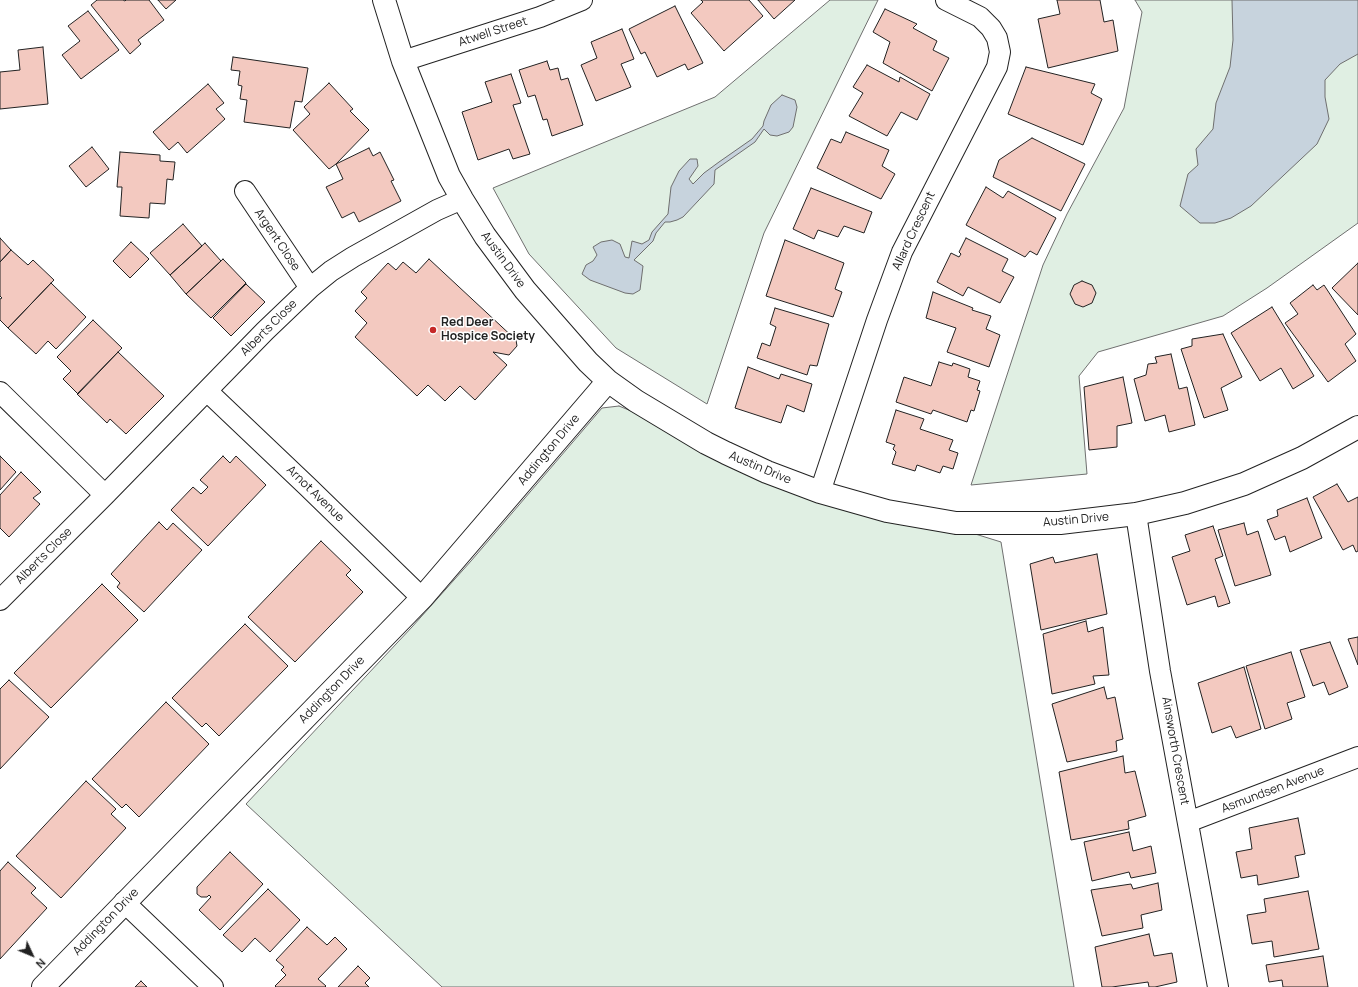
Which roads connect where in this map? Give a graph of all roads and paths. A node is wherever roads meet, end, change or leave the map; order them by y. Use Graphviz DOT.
graph roads {
  1 [pos="384,0"];
  2 [pos="582,0"];
  3 [pos="946,0"];
  4 [pos="402,61"];
  5 [pos="245,191"];
  6 [pos="462,199"];
  7 [pos="310,288"];
  8 [pos="608,381"];
  9 [pos="207,391"];
  10 [pos="0,392"];
  11 [pos="1358,427"];
  12 [pos="820,492"];
  13 [pos="105,495"];
  14 [pos="1136,514"];
  15 [pos="422,598"];
  16 [pos="0,600"];
  17 [pos="1358,757"];
  18 [pos="1188,822"];
  19 [pos="124,902"];
  20 [pos="43,987"];
  21 [pos="213,987"];
  22 [pos="1218,987"];
  1 -- 4 [label="street, Austin Drive"];
  2 -- 4 [label="street, Atwell Street"];
  3 -- 12 [label="street, Allard Crescent"];
  4 -- 6 [label="street, Austin Drive"];
  5 -- 7 [label="street, Argent Close"];
  6 -- 7 [label="street, Alberts Close"];
  6 -- 8 [label="street, Austin Drive"];
  7 -- 9 [label="street, Alberts Close"];
  8 -- 12 [label="street, Austin Drive"];
  8 -- 15 [label="street, Addington Drive"];
  9 -- 13 [label="street, Alberts Close"];
  9 -- 15 [label="street, Arnot Avenue"];
  10 -- 13 [label="street"];
  11 -- 14 [label="street, Austin Drive"];
  12 -- 14 [label="street, Austin Drive"];
  13 -- 16 [label="street, Alberts Close"];
  14 -- 18 [label="street, Ainsworth Crescent"];
  15 -- 19 [label="street, Addington Drive"];
  17 -- 18 [label="street, Asmundsen Avenue"];
  18 -- 22 [label="street, Ainsworth Crescent"];
  19 -- 20 [label="street, Addington Drive"];
  19 -- 21 [label="street"];
}
